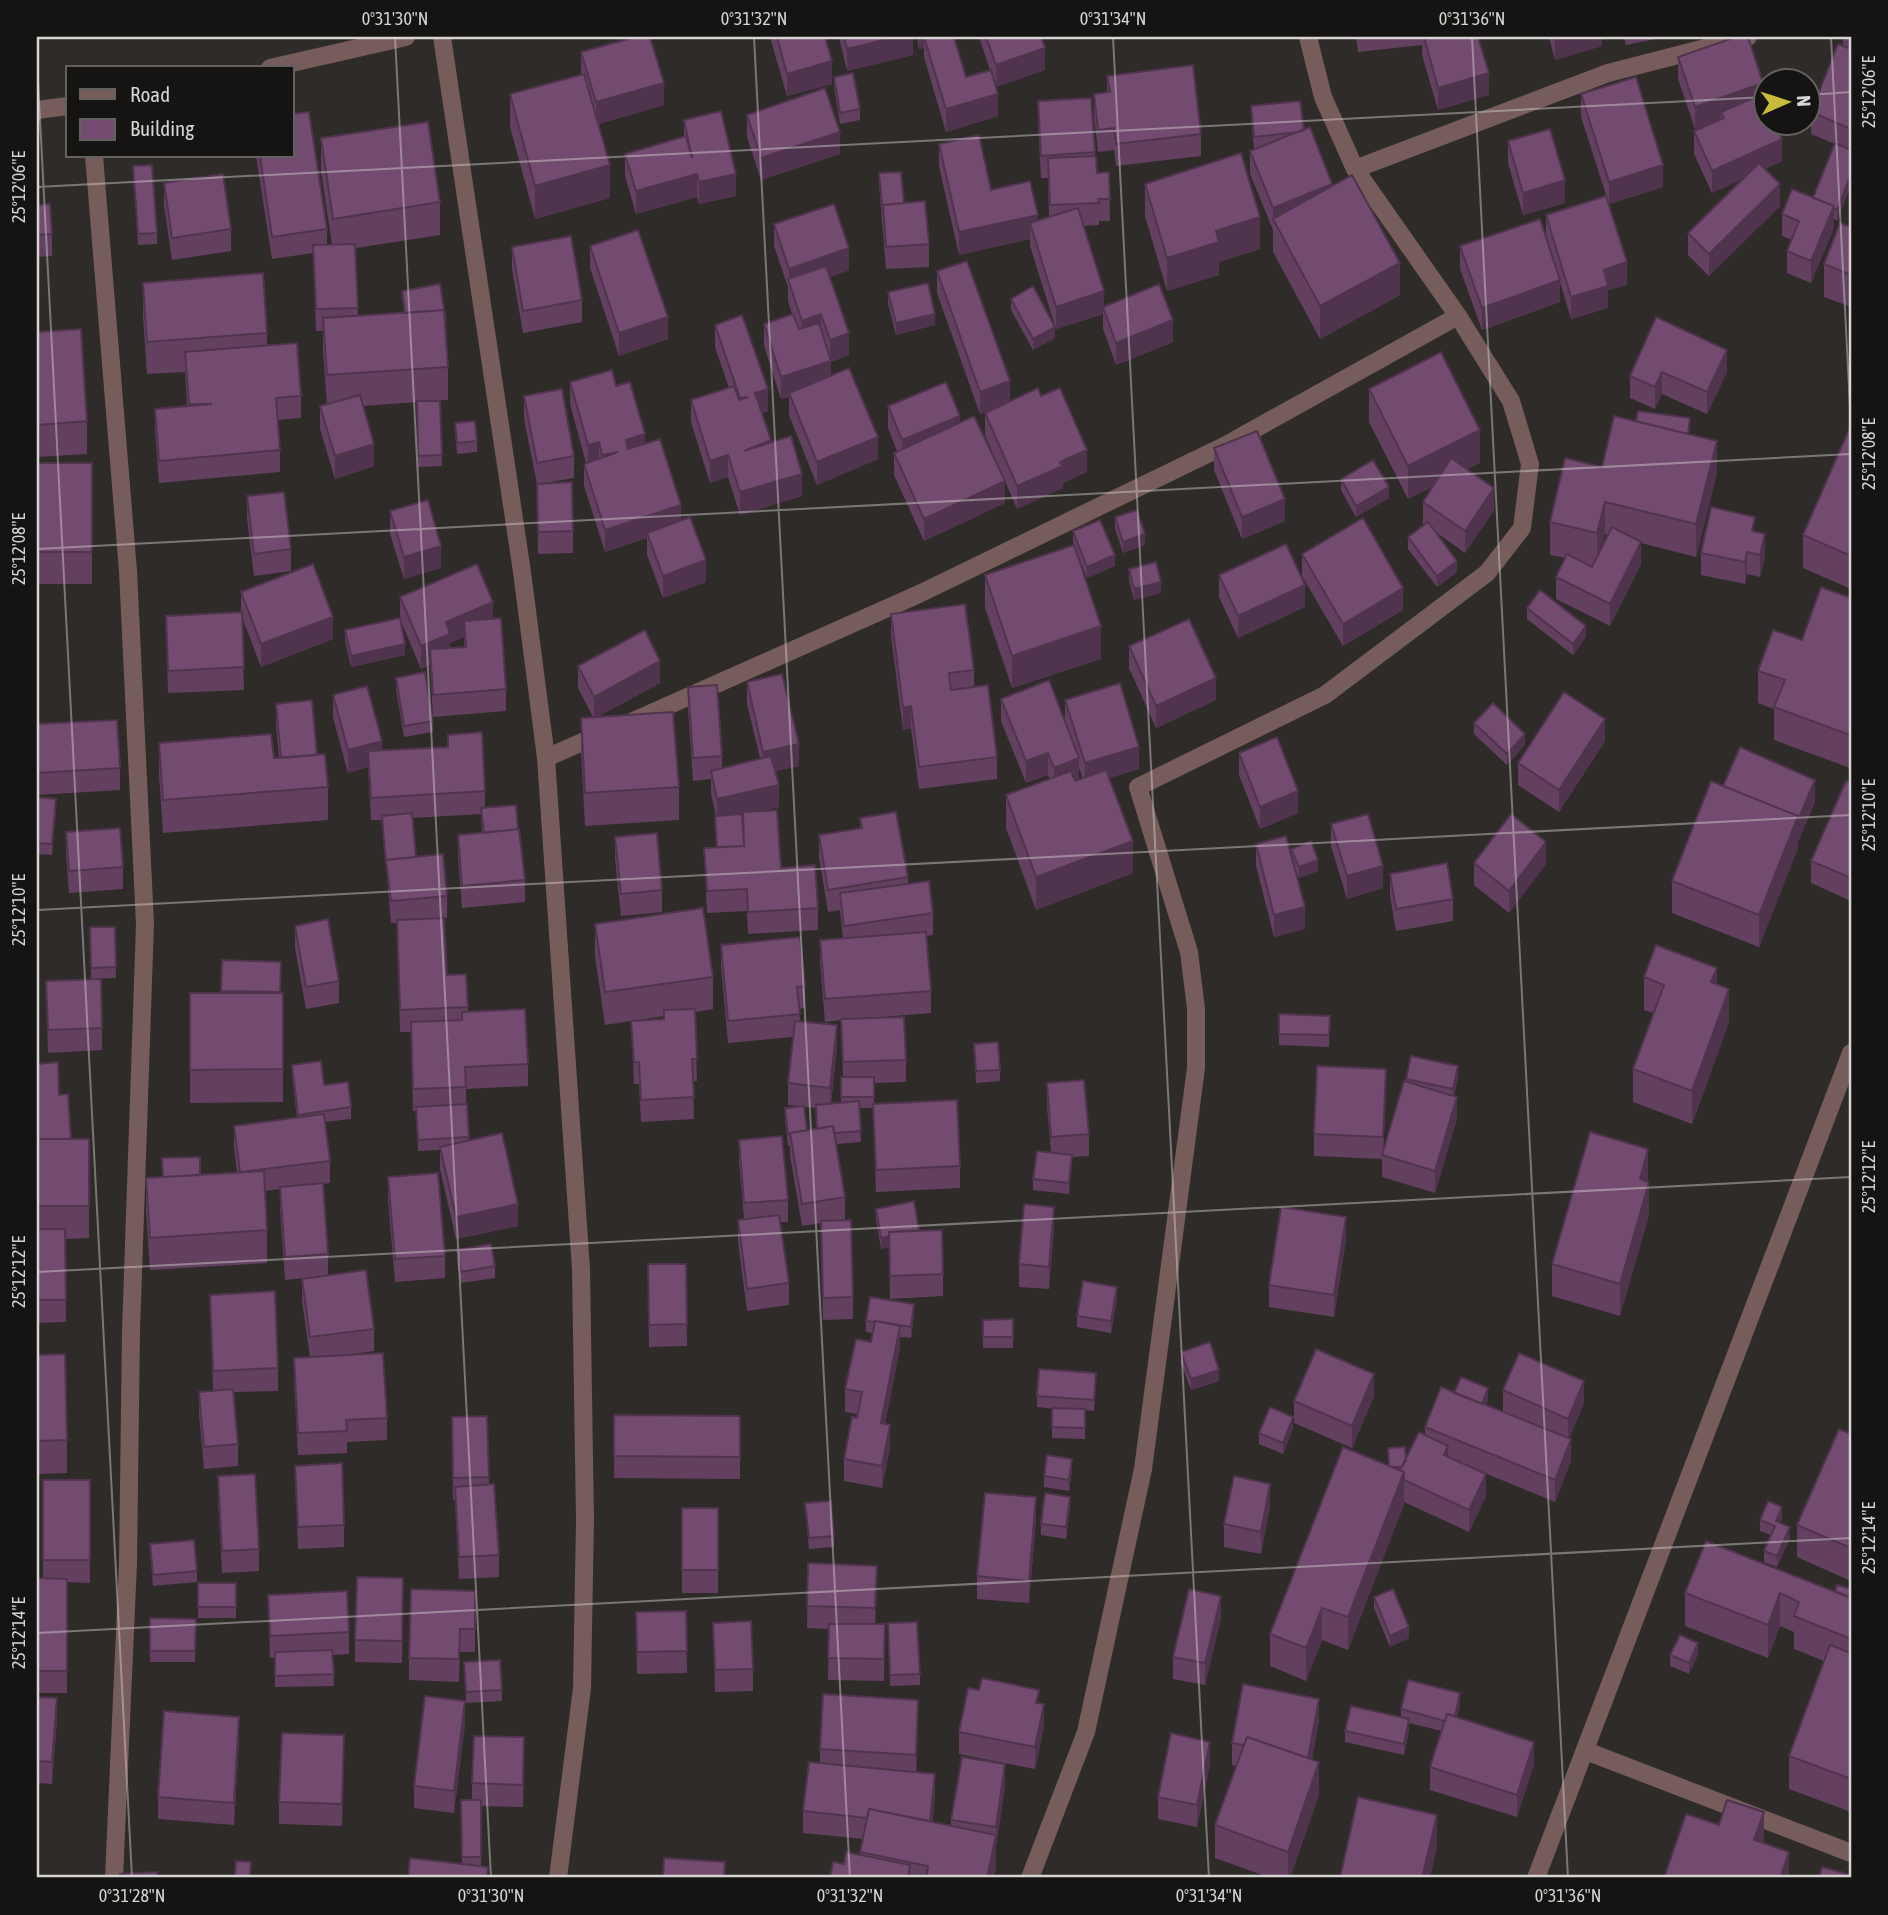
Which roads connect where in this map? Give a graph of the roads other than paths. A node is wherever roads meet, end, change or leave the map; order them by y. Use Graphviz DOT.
graph roads {
  1 [pos="406,37"];
  2 [pos="443,37"];
  3 [pos="1308,37"];
  4 [pos="1748,37"];
  5 [pos="279,66"];
  6 [pos="66,106"];
  7 [pos="37,110"];
  8 [pos="94,158"];
  9 [pos="1355,169"];
  10 [pos="1458,316"];
  11 [pos="546,758"];
  12 [pos="1851,1053"];
  13 [pos="1586,1751"];
  14 [pos="1851,1853"];
  15 [pos="114,1878"];
  16 [pos="558,1878"];
  17 [pos="1030,1878"];
  18 [pos="1536,1878"];
  1 -- 5 [label="street"];
  2 -- 11 [label="street"];
  3 -- 9 [label="street"];
  4 -- 9 [label="street"];
  6 -- 7 [label="street"];
  8 -- 15 [label="street"];
  9 -- 10 [label="street"];
  10 -- 11 [label="street"];
  10 -- 17 [label="street"];
  11 -- 16 [label="street"];
  12 -- 13 [label="street"];
  13 -- 14 [label="street"];
  13 -- 18 [label="street"];
}
